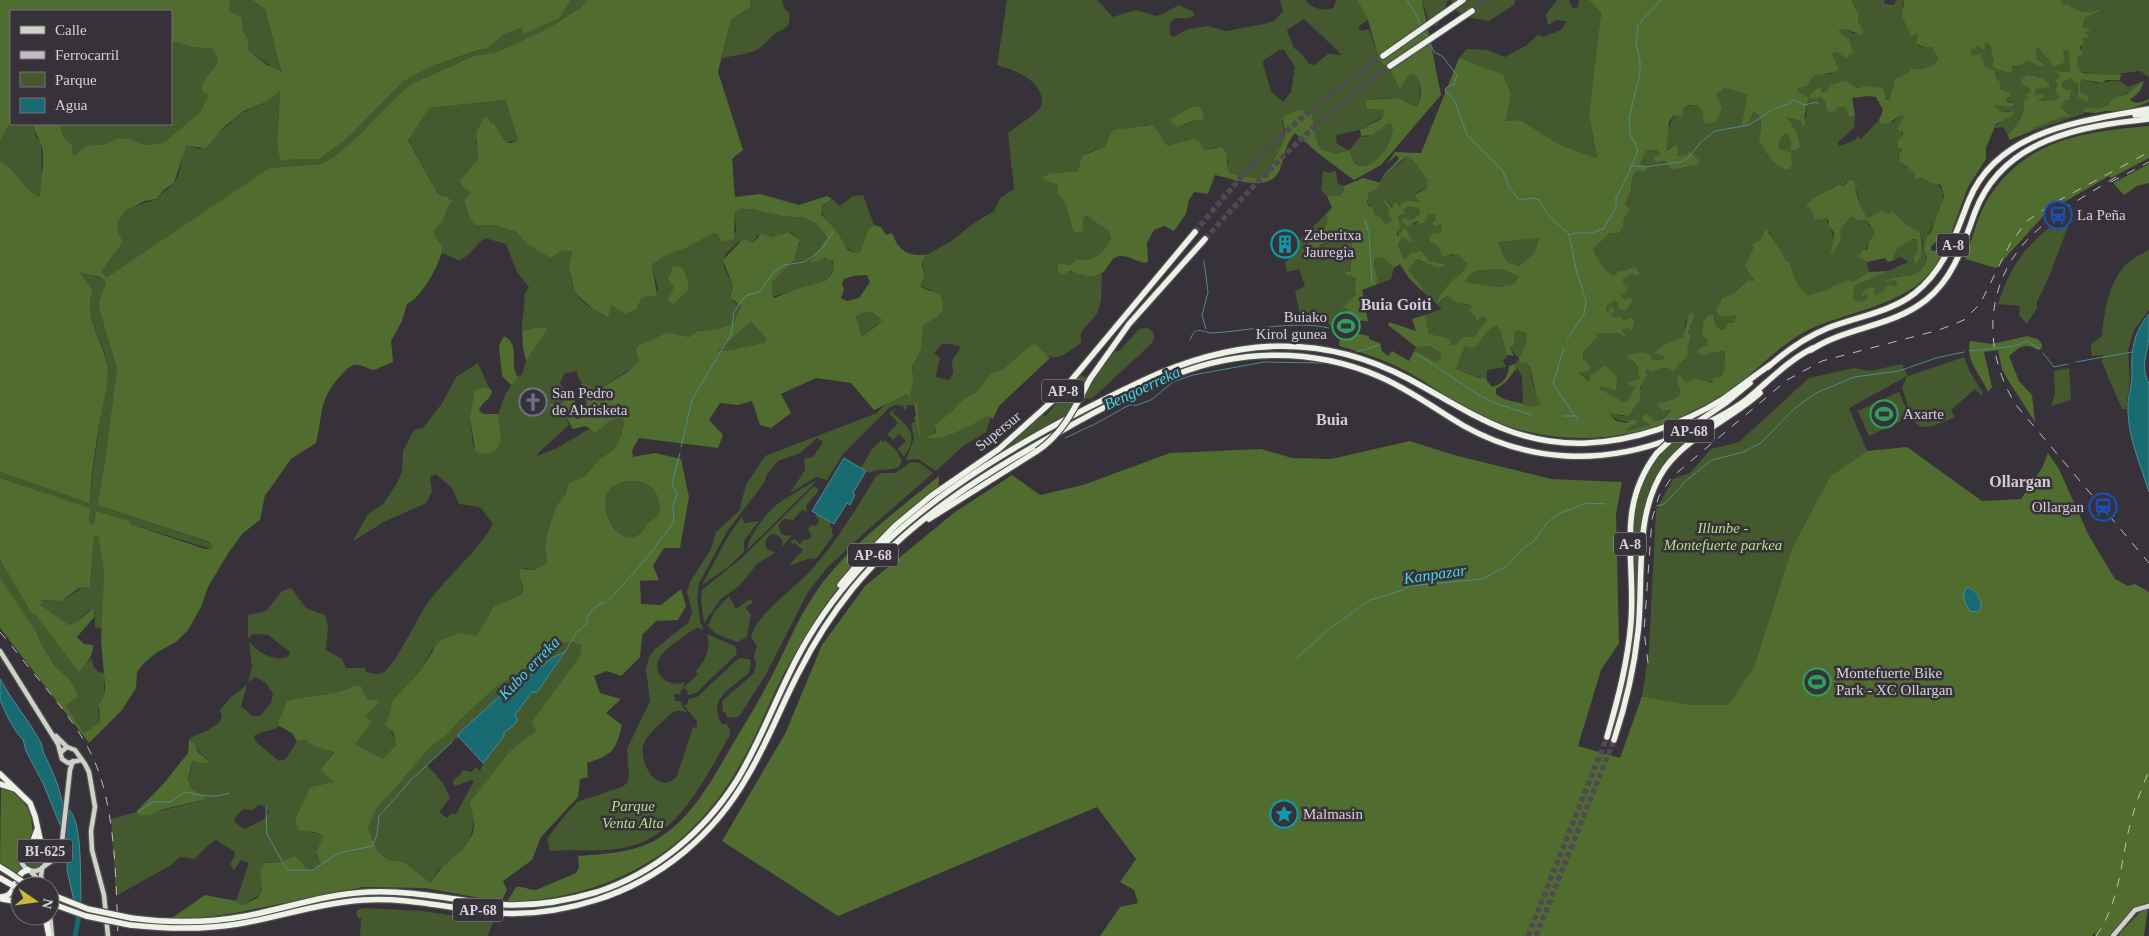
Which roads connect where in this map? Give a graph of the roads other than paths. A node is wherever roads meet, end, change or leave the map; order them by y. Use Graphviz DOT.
graph roads {
  1 [pos="1463,0"];
  2 [pos="1472,11"];
  3 [pos="1383,56"];
  4 [pos="1390,66"];
  5 [pos="2149,109"];
  6 [pos="2149,114"];
  7 [pos="2116,116"];
  8 [pos="2149,121"];
  9 [pos="1196,232"];
  10 [pos="1205,239"];
  11 [pos="1813,348"];
  12 [pos="1770,365"];
  13 [pos="914,528"];
  14 [pos="808,638"];
  15 [pos="0,651"];
  16 [pos="47,726"];
  17 [pos="1606,737"];
  18 [pos="1614,740"];
  19 [pos="67,747"];
  20 [pos="61,752"];
  21 [pos="76,753"];
  22 [pos="74,760"];
  23 [pos="82,760"];
  24 [pos="64,761"];
  25 [pos="0,774"];
  26 [pos="69,778"];
  27 [pos="0,784"];
  28 [pos="19,791"];
  29 [pos="37,828"];
  30 [pos="62,843"];
  31 [pos="31,846"];
  32 [pos="43,849"];
  33 [pos="43,868"];
  34 [pos="0,869"];
  35 [pos="28,870"];
  36 [pos="35,876"];
  37 [pos="41,876"];
  38 [pos="4,878"];
  39 [pos="0,898"];
  40 [pos="60,898"];
  41 [pos="2149,906"];
  42 [pos="60,907"];
  43 [pos="108,936"];
  44 [pos="2113,936"];
  1 -- 3 [label="highway"];
  2 -- 4 [label="highway"];
  5 -- 7 [label="highway"];
  6 -- 7 [label="highway"];
  7 -- 12 [label="highway, A-8"];
  8 -- 11 [label="highway, A-8"];
  9 -- 14 [label="highway, Supersur / AP-8"];
  10 -- 13 [label="highway, AP-8, bridge"];
  11 -- 13 [label="highway, AP-68"];
  11 -- 18 [label="highway, A-8"];
  12 -- 14 [label="highway, AP-68"];
  12 -- 17 [label="highway, A-8, bridge"];
  13 -- 42 [label="highway, AP-68, bridge"];
  14 -- 40 [label="highway, AP-68, bridge"];
  15 -- 16 [label="main road"];
  16 -- 19 [label="main road"];
  16 -- 20 [label="main road"];
  19 -- 20 [label="main road"];
  19 -- 21 [label="main road"];
  20 -- 24 [label="main road"];
  21 -- 22 [label="main road"];
  21 -- 23 [label="main road"];
  22 -- 23 [label="main road"];
  22 -- 24 [label="main road"];
  22 -- 26 [label="main road, BI-625"];
  23 -- 43 [label="main road"];
  24 -- 26 [label="main road, BI-625"];
  25 -- 28 [label="highway"];
  26 -- 30 [label="main road, BI-625"];
  27 -- 28 [label="highway"];
  28 -- 29 [label="highway"];
  29 -- 31 [label="highway"];
  29 -- 32 [label="highway"];
  30 -- 32 [label="main road, BI-625"];
  30 -- 33 [label="main road, BI-625"];
  31 -- 32 [label="main road, BI-625"];
  31 -- 35 [label="main road, BI-625"];
  32 -- 33 [label="main road, BI-625"];
  33 -- 35 [label="main road, BI-625"];
  33 -- 37 [label="main road, BI-625"];
  34 -- 38 [label="highway"];
  35 -- 36 [label="main road, BI-625"];
  35 -- 39 [label="highway"];
  41 -- 44 [label="main road"];
}
